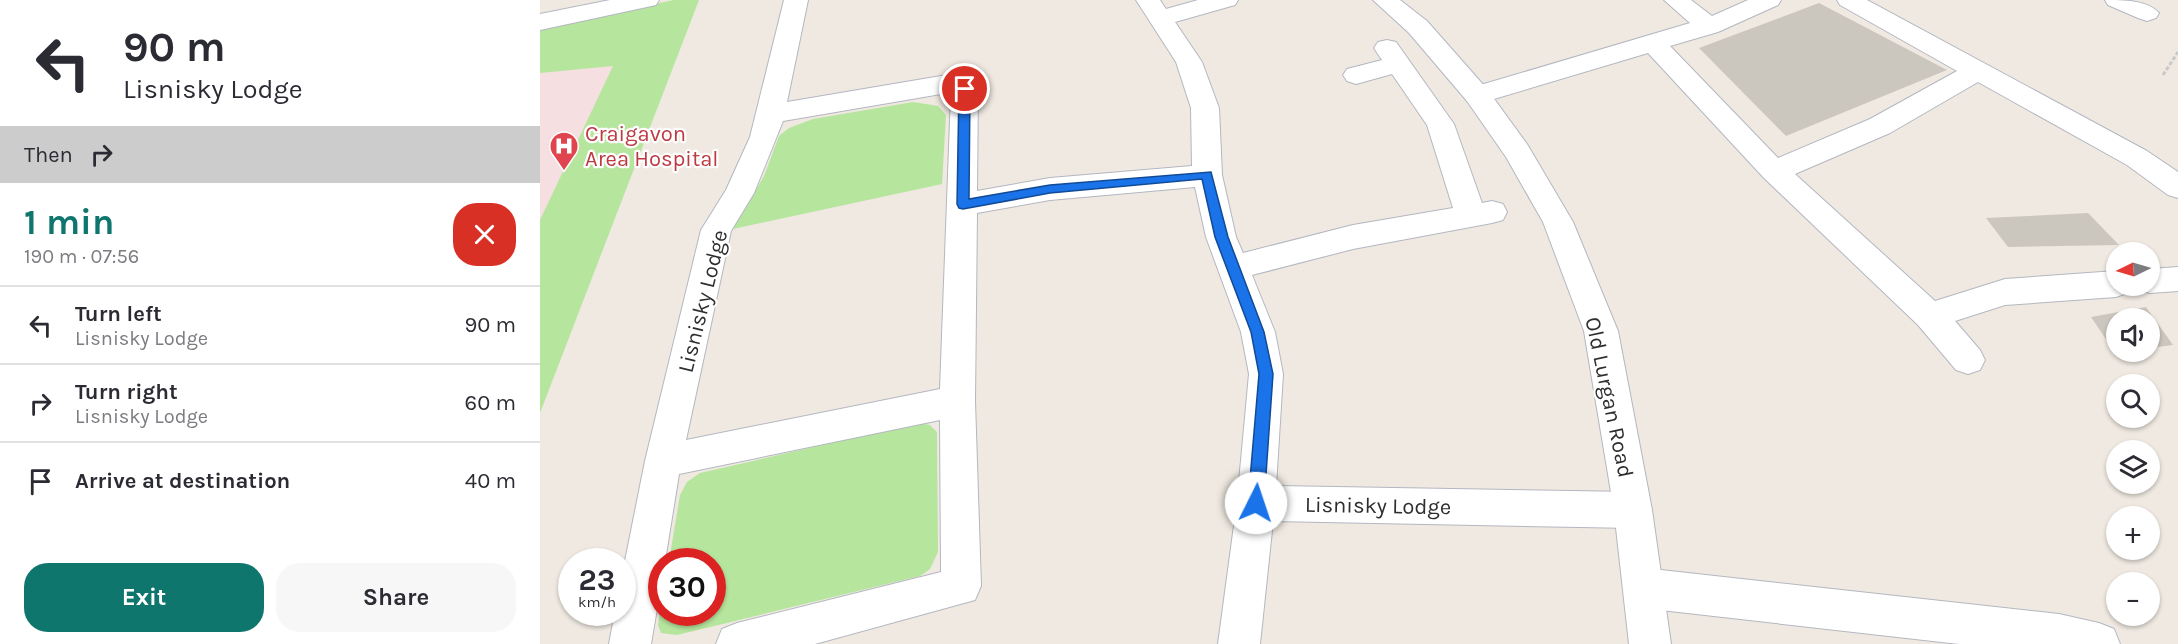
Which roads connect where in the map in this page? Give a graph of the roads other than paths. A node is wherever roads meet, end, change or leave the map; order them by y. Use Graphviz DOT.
graph roads {
  1 [pos="647,0"];
  2 [pos="796,0"];
  3 [pos="1226,0"];
  4 [pos="1385,0"];
  5 [pos="1676,0"];
  6 [pos="1769,0"];
  7 [pos="1849,0"];
  8 [pos="2117,0"];
  9 [pos="1154,9"];
  10 [pos="2147,13"];
  11 [pos="540,22"];
  12 [pos="1709,26"];
  13 [pos="1654,44"];
  14 [pos="1977,71"];
  15 [pos="1356,75"];
  16 [pos="1477,95"];
  17 [pos="771,114"];
  18 [pos="1774,171"];
  19 [pos="1207,175"];
  20 [pos="2178,187"];
  21 [pos="963,204"];
  22 [pos="1233,268"];
  23 [pos="2178,279"];
  24 [pos="2160,280"];
  25 [pos="2106,285"];
  26 [pos="1930,316"];
  27 [pos="1968,360"];
  28 [pos="957,401"];
  29 [pos="663,461"];
  30 [pos="1256,503"];
  31 [pos="1633,510"];
  32 [pos="1643,588"];
  33 [pos="630,644"];
  34 [pos="737,644"];
  35 [pos="1239,644"];
  36 [pos="1650,644"];
  37 [pos="2099,644"];
  1 -- 11 [label="street"];
  2 -- 17 [label="street, Lisnisky Lodge"];
  3 -- 9 [label="street"];
  4 -- 16 [label="street, Old Lurgan Road"];
  5 -- 12 [label="street"];
  6 -- 12 [label="street"];
  7 -- 14 [label="street"];
  8 -- 10 [label="street"];
  9 -- 19 [label="street"];
  12 -- 13 [label="street"];
  13 -- 16 [label="street"];
  13 -- 18 [label="street"];
  14 -- 18 [label="street"];
  14 -- 20 [label="street"];
  15 -- 22 [label="street"];
  16 -- 31 [label="street, Old Lurgan Road"];
  17 -- 21 [label="street"];
  17 -- 29 [label="street, Lisnisky Lodge"];
  18 -- 26 [label="street"];
  19 -- 21 [label="street"];
  19 -- 22 [label="street"];
  21 -- 28 [label="street"];
  22 -- 30 [label="street"];
  23 -- 24 [label="street"];
  25 -- 26 [label="street"];
  26 -- 27 [label="street"];
  28 -- 29 [label="street"];
  28 -- 34 [label="street"];
  29 -- 33 [label="street, Lisnisky Lodge"];
  30 -- 31 [label="street, Lisnisky Lodge"];
  30 -- 35 [label="street"];
  31 -- 32 [label="street, Old Lurgan Road"];
  32 -- 36 [label="street, Old Lurgan Road"];
  32 -- 37 [label="street"];
}
